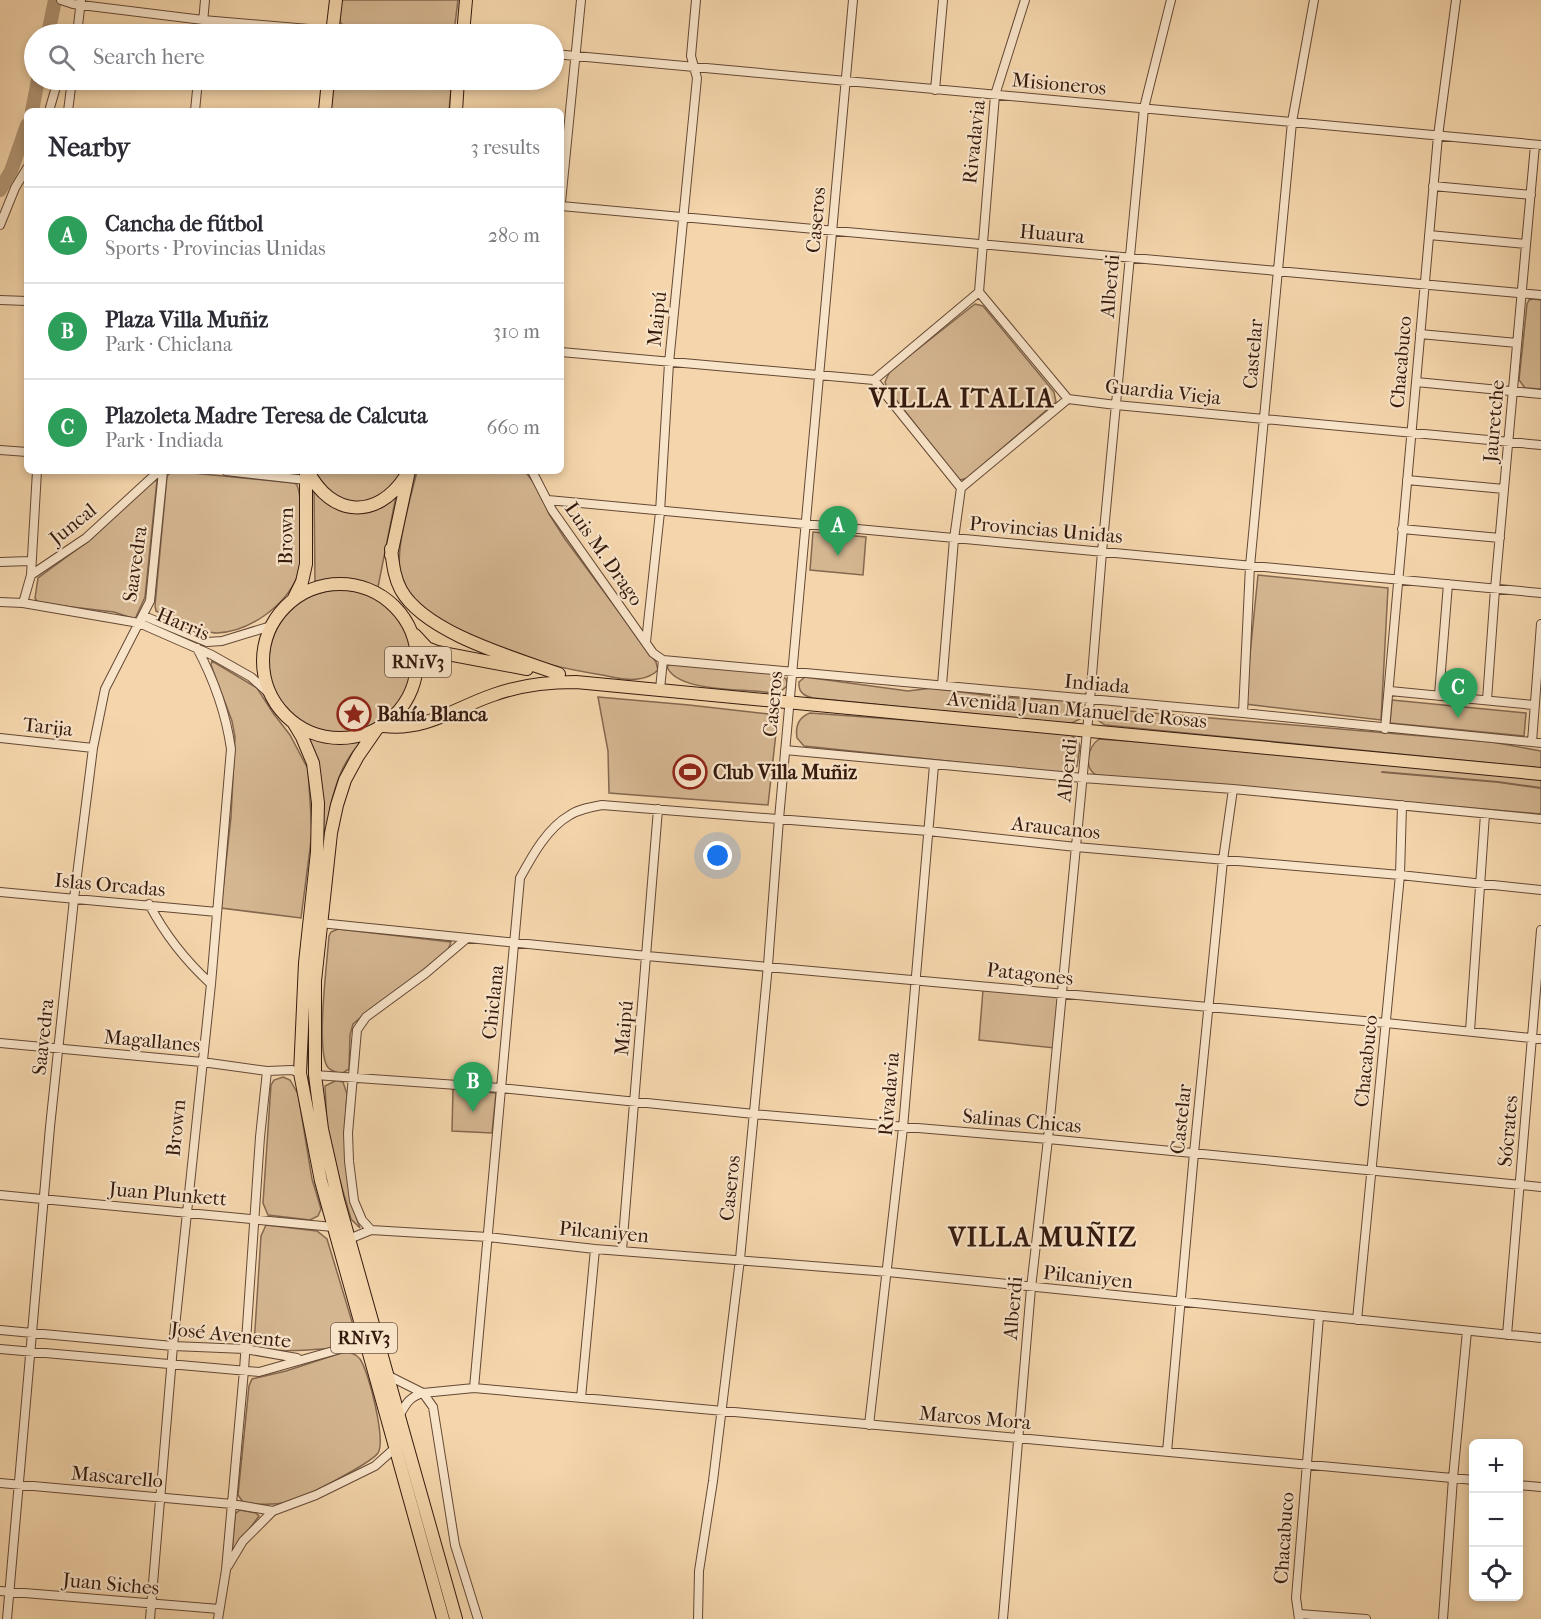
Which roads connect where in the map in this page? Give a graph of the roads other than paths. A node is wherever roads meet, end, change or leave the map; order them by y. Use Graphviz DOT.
graph roads {
  1 [pos="60,0"];
  2 [pos="205,0"];
  3 [pos="336,0"];
  4 [pos="466,0"];
  5 [pos="581,0"];
  6 [pos="696,0"];
  7 [pos="853,0"];
  8 [pos="943,0"];
  9 [pos="1025,0"];
  10 [pos="1171,0"];
  11 [pos="1314,0"];
  12 [pos="1456,0"];
  13 [pos="78,3"];
  14 [pos="203,20"];
  15 [pos="77,24"];
  16 [pos="203,24"];
  17 [pos="243,24"];
  18 [pos="333,24"];
  19 [pos="464,24"];
  20 [pos="564,55"];
  21 [pos="575,56"];
  22 [pos="694,67"];
  23 [pos="845,82"];
  24 [pos="55,90"];
  25 [pos="71,90"];
  26 [pos="197,90"];
  27 [pos="327,90"];
  28 [pos="458,90"];
  29 [pos="935,90"];
  30 [pos="995,95"];
  31 [pos="49,108"];
  32 [pos="68,108"];
  33 [pos="195,108"];
  34 [pos="325,108"];
  35 [pos="456,108"];
  36 [pos="1144,108"];
  37 [pos="1292,122"];
  38 [pos="1438,136"];
  39 [pos="1538,145"];
  40 [pos="564,172"];
  41 [pos="24,173"];
  42 [pos="1434,186"];
  43 [pos="1531,195"];
  44 [pos="564,204"];
  45 [pos="685,217"];
  46 [pos="0,225"];
  47 [pos="832,230"];
  48 [pos="1429,235"];
  49 [pos="981,244"];
  50 [pos="1526,244"];
  51 [pos="1130,257"];
  52 [pos="1278,271"];
  53 [pos="1425,284"];
  54 [pos="979,292"];
  55 [pos="1522,293"];
  56 [pos="1541,295"];
  57 [pos="0,300"];
  58 [pos="24,301"];
  59 [pos="1420,333"];
  60 [pos="1517,343"];
  61 [pos="564,352"];
  62 [pos="669,363"];
  63 [pos="819,376"];
  64 [pos="874,380"];
  65 [pos="1416,382"];
  66 [pos="1513,391"];
  67 [pos="1541,394"];
  68 [pos="1068,399"];
  69 [pos="1116,405"];
  70 [pos="1264,419"];
  71 [pos="1412,432"];
  72 [pos="1509,441"];
  73 [pos="1541,445"];
  74 [pos="0,450"];
  75 [pos="24,452"];
  76 [pos="37,474"];
  77 [pos="158,474"];
  78 [pos="161,474"];
  79 [pos="307,474"];
  80 [pos="407,474"];
  81 [pos="408,474"];
  82 [pos="534,474"];
  83 [pos="540,474"];
  84 [pos="1407,480"];
  85 [pos="539,483"];
  86 [pos="961,488"];
  87 [pos="1504,489"];
  88 [pos="548,500"];
  89 [pos="660,512"];
  90 [pos="805,525"];
  91 [pos="1402,529"];
  92 [pos="954,538"];
  93 [pos="1500,538"];
  94 [pos="391,549"];
  95 [pos="1102,552"];
  96 [pos="30,557"];
  97 [pos="0,562"];
  98 [pos="49,564"];
  99 [pos="1250,566"];
  100 [pos="31,575"];
  101 [pos="1397,580"];
  102 [pos="1448,584"];
  103 [pos="1495,589"];
  104 [pos="1541,593"];
  105 [pos="294,599"];
  106 [pos="0,602"];
  107 [pos="23,603"];
  108 [pos="404,616"];
  109 [pos="141,619"];
  110 [pos="1541,624"];
  111 [pos="271,626"];
  112 [pos="412,632"];
  113 [pos="1540,641"];
  114 [pos="646,642"];
  115 [pos="197,648"];
  116 [pos="653,653"];
  117 [pos="663,660"];
  118 [pos="792,672"];
  119 [pos="559,674"];
  120 [pos="610,685"];
  121 [pos="942,685"];
  122 [pos="660,689"];
  123 [pos="1389,691"];
  124 [pos="1538,692"];
  125 [pos="271,694"];
  126 [pos="1439,695"];
  127 [pos="1090,700"];
  128 [pos="1487,700"];
  129 [pos="789,702"];
  130 [pos="1533,705"];
  131 [pos="1243,713"];
  132 [pos="293,722"];
  133 [pos="380,728"];
  134 [pos="1386,729"];
  135 [pos="1087,731"];
  136 [pos="0,738"];
  137 [pos="1537,743"];
  138 [pos="93,748"];
  139 [pos="785,750"];
  140 [pos="934,765"];
  141 [pos="1541,774"];
  142 [pos="1083,778"];
  143 [pos="1233,789"];
  144 [pos="1402,805"];
  145 [pos="658,809"];
  146 [pos="1485,814"];
  147 [pos="570,815"];
  148 [pos="779,819"];
  149 [pos="1541,819"];
  150 [pos="928,831"];
  151 [pos="1076,847"];
  152 [pos="1223,860"];
  153 [pos="1400,875"];
  154 [pos="1480,883"];
  155 [pos="1541,890"];
  156 [pos="0,892"];
  157 [pos="74,899"];
  158 [pos="149,904"];
  159 [pos="217,912"];
  160 [pos="320,923"];
  161 [pos="1541,930"];
  162 [pos="466,939"];
  163 [pos="515,941"];
  164 [pos="647,956"];
  165 [pos="768,965"];
  166 [pos="915,979"];
  167 [pos="211,984"];
  168 [pos="1062,994"];
  169 [pos="1209,1007"];
  170 [pos="1386,1023"];
  171 [pos="1470,1031"];
  172 [pos="1536,1039"];
  173 [pos="0,1043"];
  174 [pos="58,1049"];
  175 [pos="202,1062"];
  176 [pos="267,1071"];
  177 [pos="300,1072"];
  178 [pos="315,1075"];
  179 [pos="352,1078"];
  180 [pos="500,1088"];
  181 [pos="634,1102"];
  182 [pos="754,1114"];
  183 [pos="903,1128"];
  184 [pos="1048,1139"];
  185 [pos="1194,1153"];
  186 [pos="1371,1170"];
  187 [pos="1520,1185"];
  188 [pos="1541,1187"];
  189 [pos="0,1195"];
  190 [pos="44,1199"];
  191 [pos="186,1214"];
  192 [pos="255,1219"];
  193 [pos="333,1227"];
  194 [pos="371,1230"];
  195 [pos="488,1237"];
  196 [pos="349,1239"];
  197 [pos="595,1249"];
  198 [pos="622,1250"];
  199 [pos="740,1260"];
  200 [pos="888,1272"];
  201 [pos="1031,1288"];
  202 [pos="1180,1303"];
  203 [pos="1319,1316"];
  204 [pos="1357,1320"];
  205 [pos="0,1330"];
  206 [pos="1467,1331"];
  207 [pos="32,1332"];
  208 [pos="1508,1335"];
  209 [pos="1541,1338"];
  210 [pos="365,1342"];
  211 [pos="173,1346"];
  212 [pos="0,1348"];
  213 [pos="245,1349"];
  214 [pos="32,1351"];
  215 [pos="300,1359"];
  216 [pos="172,1363"];
  217 [pos="244,1370"];
  218 [pos="387,1375"];
  219 [pos="474,1388"];
  220 [pos="423,1393"];
  221 [pos="581,1398"];
  222 [pos="722,1411"];
  223 [pos="399,1416"];
  224 [pos="869,1425"];
  225 [pos="1019,1439"];
  226 [pos="395,1448"];
  227 [pos="1167,1452"];
  228 [pos="1306,1465"];
  229 [pos="1453,1479"];
  230 [pos="1469,1480"];
  231 [pos="0,1483"];
  232 [pos="19,1485"];
  233 [pos="1523,1485"];
  234 [pos="1541,1487"];
  235 [pos="160,1497"];
  236 [pos="232,1504"];
  237 [pos="273,1511"];
  238 [pos="226,1570"];
  239 [pos="5,1592"];
  240 [pos="151,1604"];
  241 [pos="219,1614"];
  242 [pos="1299,1616"];
  243 [pos="7,1619"];
  244 [pos="150,1619"];
  245 [pos="443,1619"];
  246 [pos="456,1619"];
  247 [pos="478,1619"];
  248 [pos="698,1619"];
  249 [pos="1003,1619"];
  250 [pos="1366,1619"];
  251 [pos="1443,1619"];
  1 -- 13 [label="street"];
  2 -- 14 [label="street"];
  3 -- 18 [label="main road"];
  4 -- 19 [label="main road"];
  5 -- 21 [label="street"];
  6 -- 22 [label="street, Maipú"];
  7 -- 23 [label="street, Caseros"];
  8 -- 29 [label="street"];
  9 -- 30 [label="street, Rivadavia"];
  10 -- 36 [label="street, Alberdi"];
  11 -- 37 [label="street, Castelar"];
  12 -- 38 [label="street, Chacabuco"];
  13 -- 14 [label="street"];
  13 -- 15 [label="street"];
  14 -- 16 [label="street"];
  14 -- 17 [label="street"];
  20 -- 21 [label="street, Misioneros"];
  21 -- 22 [label="street, Misioneros"];
  21 -- 40 [label="street"];
  22 -- 23 [label="street, Misioneros"];
  22 -- 45 [label="street, Maipú"];
  23 -- 29 [label="street, Misioneros"];
  23 -- 47 [label="street, Caseros"];
  24 -- 31 [label="street"];
  25 -- 32 [label="street"];
  26 -- 33 [label="street"];
  27 -- 34 [label="main road"];
  28 -- 35 [label="main road"];
  29 -- 30 [label="street, Misioneros"];
  30 -- 36 [label="street, Misioneros"];
  30 -- 49 [label="street, Rivadavia"];
  36 -- 37 [label="street, Misioneros"];
  36 -- 51 [label="street, Alberdi"];
  37 -- 38 [label="street, Misioneros"];
  37 -- 52 [label="street, Castelar"];
  38 -- 39 [label="street, Misioneros"];
  38 -- 42 [label="street, Chacabuco"];
  39 -- 43 [label="street, Jauretche"];
  41 -- 46 [label="street"];
  42 -- 43 [label="street"];
  42 -- 48 [label="street, Chacabuco"];
  43 -- 50 [label="street, Jauretche"];
  44 -- 45 [label="street, Huaura"];
  45 -- 47 [label="street, Huaura"];
  45 -- 62 [label="street, Maipú"];
  47 -- 49 [label="street, Huaura"];
  47 -- 63 [label="street, Caseros"];
  48 -- 50 [label="street"];
  48 -- 53 [label="street, Chacabuco"];
  49 -- 51 [label="street, Huaura"];
  49 -- 54 [label="street, Rivadavia"];
  50 -- 55 [label="street, Jauretche"];
  51 -- 52 [label="street, Huaura"];
  51 -- 69 [label="street, Alberdi"];
  52 -- 53 [label="street, Huaura"];
  52 -- 70 [label="street, Castelar"];
  53 -- 55 [label="street, Huaura"];
  53 -- 59 [label="street, Chacabuco"];
  54 -- 64 [label="street"];
  54 -- 68 [label="street"];
  55 -- 56 [label="street, Huaura"];
  55 -- 60 [label="street, Jauretche"];
  57 -- 58 [label="street"];
  59 -- 60 [label="street"];
  59 -- 65 [label="street, Chacabuco"];
  60 -- 66 [label="street, Jauretche"];
  61 -- 62 [label="street"];
  62 -- 63 [label="street"];
  62 -- 89 [label="street, Maipú"];
  63 -- 64 [label="street"];
  63 -- 90 [label="street, Caseros"];
  64 -- 86 [label="street"];
  65 -- 66 [label="street"];
  65 -- 71 [label="street, Chacabuco"];
  66 -- 67 [label="street"];
  66 -- 72 [label="street, Jauretche"];
  68 -- 69 [label="street, Guardia Vieja"];
  68 -- 86 [label="street"];
  69 -- 70 [label="street, Guardia Vieja"];
  69 -- 95 [label="street, Alberdi"];
  70 -- 71 [label="street, Guardia Vieja"];
  70 -- 99 [label="street, Castelar"];
  71 -- 72 [label="street, Guardia Vieja"];
  71 -- 84 [label="street, Chacabuco"];
  72 -- 73 [label="street, Guardia Vieja"];
  72 -- 87 [label="street, Jauretche"];
  74 -- 75 [label="street"];
  76 -- 96 [label="street"];
  77 -- 98 [label="street, Juncal"];
  78 -- 109 [label="street, Saavedra"];
  79 -- 80 [label="main road"];
  79 -- 105 [label="main road, Brown"];
  81 -- 94 [label="main road"];
  82 -- 85 [label="street, Luis M. Drago"];
  83 -- 85 [label="street"];
  84 -- 87 [label="street"];
  84 -- 91 [label="street, Chacabuco"];
  85 -- 88 [label="street, Luis M. Drago"];
  86 -- 92 [label="street"];
  87 -- 93 [label="street, Jauretche"];
  88 -- 89 [label="street, Provincias Unidas"];
  88 -- 114 [label="street, Luis M. Drago"];
  89 -- 90 [label="street, Provincias Unidas"];
  89 -- 114 [label="street, Maipú"];
  90 -- 92 [label="street, Provincias Unidas"];
  90 -- 118 [label="street, Caseros"];
  91 -- 93 [label="street"];
  91 -- 101 [label="street, Chacabuco"];
  92 -- 95 [label="street, Provincias Unidas"];
  92 -- 121 [label="street"];
  93 -- 103 [label="street, Jauretche"];
  94 -- 108 [label="main road"];
  94 -- 119 [label="main road"];
  95 -- 99 [label="street, Provincias Unidas"];
  95 -- 127 [label="street, Alberdi"];
  96 -- 97 [label="street"];
  96 -- 98 [label="street"];
  96 -- 100 [label="street"];
  98 -- 100 [label="street, Juncal"];
  99 -- 101 [label="street, Provincias Unidas"];
  99 -- 131 [label="street, Castelar"];
  100 -- 107 [label="street"];
  101 -- 102 [label="street, Provincias Unidas"];
  101 -- 123 [label="street, Chacabuco"];
  102 -- 103 [label="street, Provincias Unidas"];
  102 -- 126 [label="street"];
  103 -- 104 [label="street, Provincias Unidas"];
  103 -- 128 [label="street, Jauretche"];
  105 -- 108 [label="main road, RN1V3"];
  105 -- 111 [label="main road, RN1V3"];
  106 -- 107 [label="street, Harris"];
  107 -- 109 [label="street, Harris"];
  108 -- 112 [label="main road, RN1V3"];
  109 -- 111 [label="street, Harris"];
  109 -- 115 [label="street, Harris"];
  109 -- 138 [label="street, Saavedra"];
  110 -- 113 [label="street"];
  111 -- 125 [label="main road, RN1V3"];
  112 -- 119 [label="main road, Avenida Juan Manuel de Rosas"];
  112 -- 133 [label="main road, RN1V3"];
  113 -- 124 [label="street"];
  114 -- 116 [label="street, Luis M. Drago"];
  115 -- 125 [label="street, Harris"];
  115 -- 159 [label="street, Brown"];
  116 -- 117 [label="street, Indiada"];
  117 -- 118 [label="street, Indiada"];
  117 -- 122 [label="street"];
  118 -- 121 [label="street, Indiada"];
  118 -- 129 [label="street, Caseros"];
  119 -- 120 [label="main road, Avenida Juan Manuel de Rosas"];
  120 -- 122 [label="main road, Avenida Juan Manuel de Rosas"];
  120 -- 133 [label="main road, Avenida Juan Manuel de Rosas"];
  121 -- 127 [label="street, Indiada"];
  122 -- 129 [label="main road, Avenida Juan Manuel de Rosas"];
  123 -- 126 [label="street"];
  123 -- 134 [label="street, Chacabuco"];
  124 -- 130 [label="street"];
  125 -- 132 [label="main road, RN1V3"];
  126 -- 128 [label="street"];
  127 -- 131 [label="street, Indiada"];
  127 -- 135 [label="street, Alberdi"];
  128 -- 130 [label="street"];
  129 -- 135 [label="main road, Avenida Juan Manuel de Rosas"];
  129 -- 139 [label="street, Caseros"];
  130 -- 137 [label="street"];
  131 -- 134 [label="street, Indiada"];
  132 -- 133 [label="main road, RN1V3"];
  132 -- 177 [label="main road, RN1V3"];
  133 -- 160 [label="main road, RN1V3"];
  134 -- 137 [label="street, Indiada"];
  135 -- 141 [label="main road, Avenida Juan Manuel de Rosas"];
  135 -- 142 [label="street, Alberdi"];
  136 -- 138 [label="street, Tarija"];
  138 -- 157 [label="street, Saavedra"];
  139 -- 140 [label="street"];
  139 -- 148 [label="street, Caseros"];
  140 -- 142 [label="street"];
  140 -- 150 [label="street, Rivadavia"];
  142 -- 143 [label="street"];
  142 -- 151 [label="street, Alberdi"];
  143 -- 144 [label="street"];
  143 -- 152 [label="street, Castelar"];
  144 -- 146 [label="street"];
  144 -- 153 [label="street, Chacabuco"];
  145 -- 147 [label="street, Araucanos"];
  145 -- 148 [label="street, Araucanos"];
  145 -- 164 [label="street, Maipú"];
  146 -- 149 [label="street"];
  146 -- 154 [label="street"];
  147 -- 163 [label="street, Chiclana"];
  148 -- 150 [label="street, Araucanos"];
  148 -- 165 [label="street, Caseros"];
  150 -- 151 [label="street, Araucanos"];
  150 -- 166 [label="street, Rivadavia"];
  151 -- 152 [label="street, Araucanos"];
  151 -- 168 [label="street, Alberdi"];
  152 -- 153 [label="street, Araucanos"];
  152 -- 169 [label="street, Castelar"];
  153 -- 154 [label="street, Araucanos"];
  153 -- 170 [label="street, Chacabuco"];
  154 -- 155 [label="street, Araucanos"];
  154 -- 171 [label="street"];
  156 -- 157 [label="street, Islas Orcadas"];
  157 -- 158 [label="street, Islas Orcadas"];
  157 -- 174 [label="street, Saavedra"];
  158 -- 159 [label="street, Islas Orcadas"];
  158 -- 167 [label="street"];
  159 -- 167 [label="street, Brown"];
  160 -- 162 [label="street"];
  160 -- 178 [label="main road, RN1V3"];
  161 -- 172 [label="street, Sócrates"];
  162 -- 163 [label="street"];
  162 -- 179 [label="street"];
  163 -- 164 [label="street, Patagones"];
  163 -- 180 [label="street, Chiclana"];
  164 -- 165 [label="street, Patagones"];
  164 -- 181 [label="street, Maipú"];
  165 -- 166 [label="street, Patagones"];
  165 -- 182 [label="street, Caseros"];
  166 -- 168 [label="street, Patagones"];
  166 -- 183 [label="street, Rivadavia"];
  167 -- 175 [label="street, Brown"];
  168 -- 169 [label="street, Patagones"];
  168 -- 184 [label="street, Alberdi"];
  169 -- 170 [label="street, Patagones"];
  169 -- 185 [label="street, Castelar"];
  170 -- 171 [label="street, Patagones"];
  170 -- 186 [label="street, Chacabuco"];
  171 -- 172 [label="street, Patagones"];
  172 -- 187 [label="street, Sócrates"];
  173 -- 174 [label="street, Magallanes"];
  174 -- 175 [label="street, Magallanes"];
  174 -- 190 [label="street, Saavedra"];
  175 -- 176 [label="street, Magallanes"];
  175 -- 191 [label="street, Brown"];
  176 -- 177 [label="street, Magallanes"];
  176 -- 192 [label="street"];
  177 -- 193 [label="main road, RN1V3"];
  178 -- 179 [label="street"];
  178 -- 196 [label="main road, RN1V3"];
  179 -- 180 [label="street"];
  179 -- 194 [label="street"];
  180 -- 181 [label="street, Salinas Chicas"];
  180 -- 195 [label="street, Chiclana"];
  181 -- 182 [label="street, Salinas Chicas"];
  181 -- 198 [label="street, Maipú"];
  182 -- 183 [label="street, Salinas Chicas"];
  182 -- 199 [label="street, Caseros"];
  183 -- 184 [label="street, Salinas Chicas"];
  183 -- 200 [label="street, Rivadavia"];
  184 -- 185 [label="street, Salinas Chicas"];
  184 -- 201 [label="street, Alberdi"];
  185 -- 186 [label="street, Salinas Chicas"];
  185 -- 202 [label="street, Castelar"];
  186 -- 187 [label="street, Salinas Chicas"];
  186 -- 204 [label="street, Chacabuco"];
  187 -- 188 [label="street, Salinas Chicas"];
  187 -- 208 [label="street, Sócrates"];
  189 -- 190 [label="street, Juan Plunkett"];
  190 -- 191 [label="street, Juan Plunkett"];
  190 -- 207 [label="street, Saavedra"];
  191 -- 192 [label="street, Juan Plunkett"];
  191 -- 211 [label="street, Brown"];
  192 -- 193 [label="street, Juan Plunkett"];
  192 -- 213 [label="street"];
  193 -- 210 [label="main road, RN1V3"];
  194 -- 195 [label="street"];
  194 -- 196 [label="street"];
  195 -- 197 [label="street, Pilcaniyen"];
  195 -- 219 [label="street, Chiclana"];
  196 -- 218 [label="main road, RN1V3"];
  197 -- 198 [label="street, Pilcaniyen"];
  197 -- 221 [label="street"];
  198 -- 199 [label="street, Pilcaniyen"];
  199 -- 200 [label="street, Pilcaniyen"];
  199 -- 222 [label="street, Caseros"];
  200 -- 201 [label="street, Pilcaniyen"];
  200 -- 224 [label="street, Rivadavia"];
  201 -- 202 [label="street, Pilcaniyen"];
  201 -- 225 [label="street, Alberdi"];
  202 -- 203 [label="street, Pilcaniyen"];
  202 -- 227 [label="street, Castelar"];
  203 -- 204 [label="street, Pilcaniyen"];
  203 -- 228 [label="street, Chacabuco"];
  204 -- 206 [label="street, Pilcaniyen"];
  205 -- 207 [label="street, José Avenente"];
  206 -- 208 [label="street, Pilcaniyen"];
  206 -- 229 [label="street"];
  207 -- 211 [label="street, José Avenente"];
  207 -- 214 [label="street, Saavedra"];
  208 -- 209 [label="street, Pilcaniyen"];
  210 -- 215 [label="street"];
  210 -- 226 [label="main road, RN1V3"];
  211 -- 213 [label="street, José Avenente"];
  211 -- 216 [label="street, Brown"];
  212 -- 214 [label="street, José Avenente"];
  213 -- 215 [label="street, José Avenente"];
  213 -- 217 [label="street"];
  214 -- 216 [label="street, José Avenente"];
  214 -- 232 [label="street, Saavedra"];
  215 -- 217 [label="street, José Avenente"];
  216 -- 217 [label="street, José Avenente"];
  216 -- 235 [label="street, Brown"];
  217 -- 236 [label="street"];
  218 -- 220 [label="street"];
  218 -- 223 [label="main road, RN1V3"];
  219 -- 220 [label="street, Marcos Mora"];
  219 -- 221 [label="street, Marcos Mora"];
  220 -- 223 [label="street"];
  220 -- 247 [label="street"];
  221 -- 222 [label="street, Marcos Mora"];
  222 -- 224 [label="street, Marcos Mora"];
  222 -- 248 [label="street, Caseros"];
  223 -- 246 [label="main road, RN1V3"];
  224 -- 225 [label="street, Marcos Mora"];
  225 -- 227 [label="street, Marcos Mora"];
  225 -- 249 [label="street, Alberdi"];
  226 -- 237 [label="street"];
  226 -- 245 [label="main road, RN1V3"];
  227 -- 228 [label="street, Marcos Mora"];
  228 -- 229 [label="street, Marcos Mora"];
  228 -- 242 [label="street, Chacabuco"];
  229 -- 230 [label="street, Marcos Mora"];
  229 -- 251 [label="street"];
  231 -- 232 [label="street, Mascarello"];
  232 -- 235 [label="street, Mascarello"];
  232 -- 239 [label="street, Saavedra"];
  233 -- 234 [label="street"];
  235 -- 236 [label="street, Mascarello"];
  235 -- 240 [label="street, Brown"];
  236 -- 237 [label="street, Mascarello"];
  236 -- 238 [label="street"];
  237 -- 238 [label="street"];
  238 -- 241 [label="street"];
  239 -- 240 [label="street, Juan Siches"];
  239 -- 243 [label="street, Saavedra"];
  240 -- 241 [label="street, Juan Siches"];
  240 -- 244 [label="street, Brown"];
  242 -- 250 [label="street"];
}
